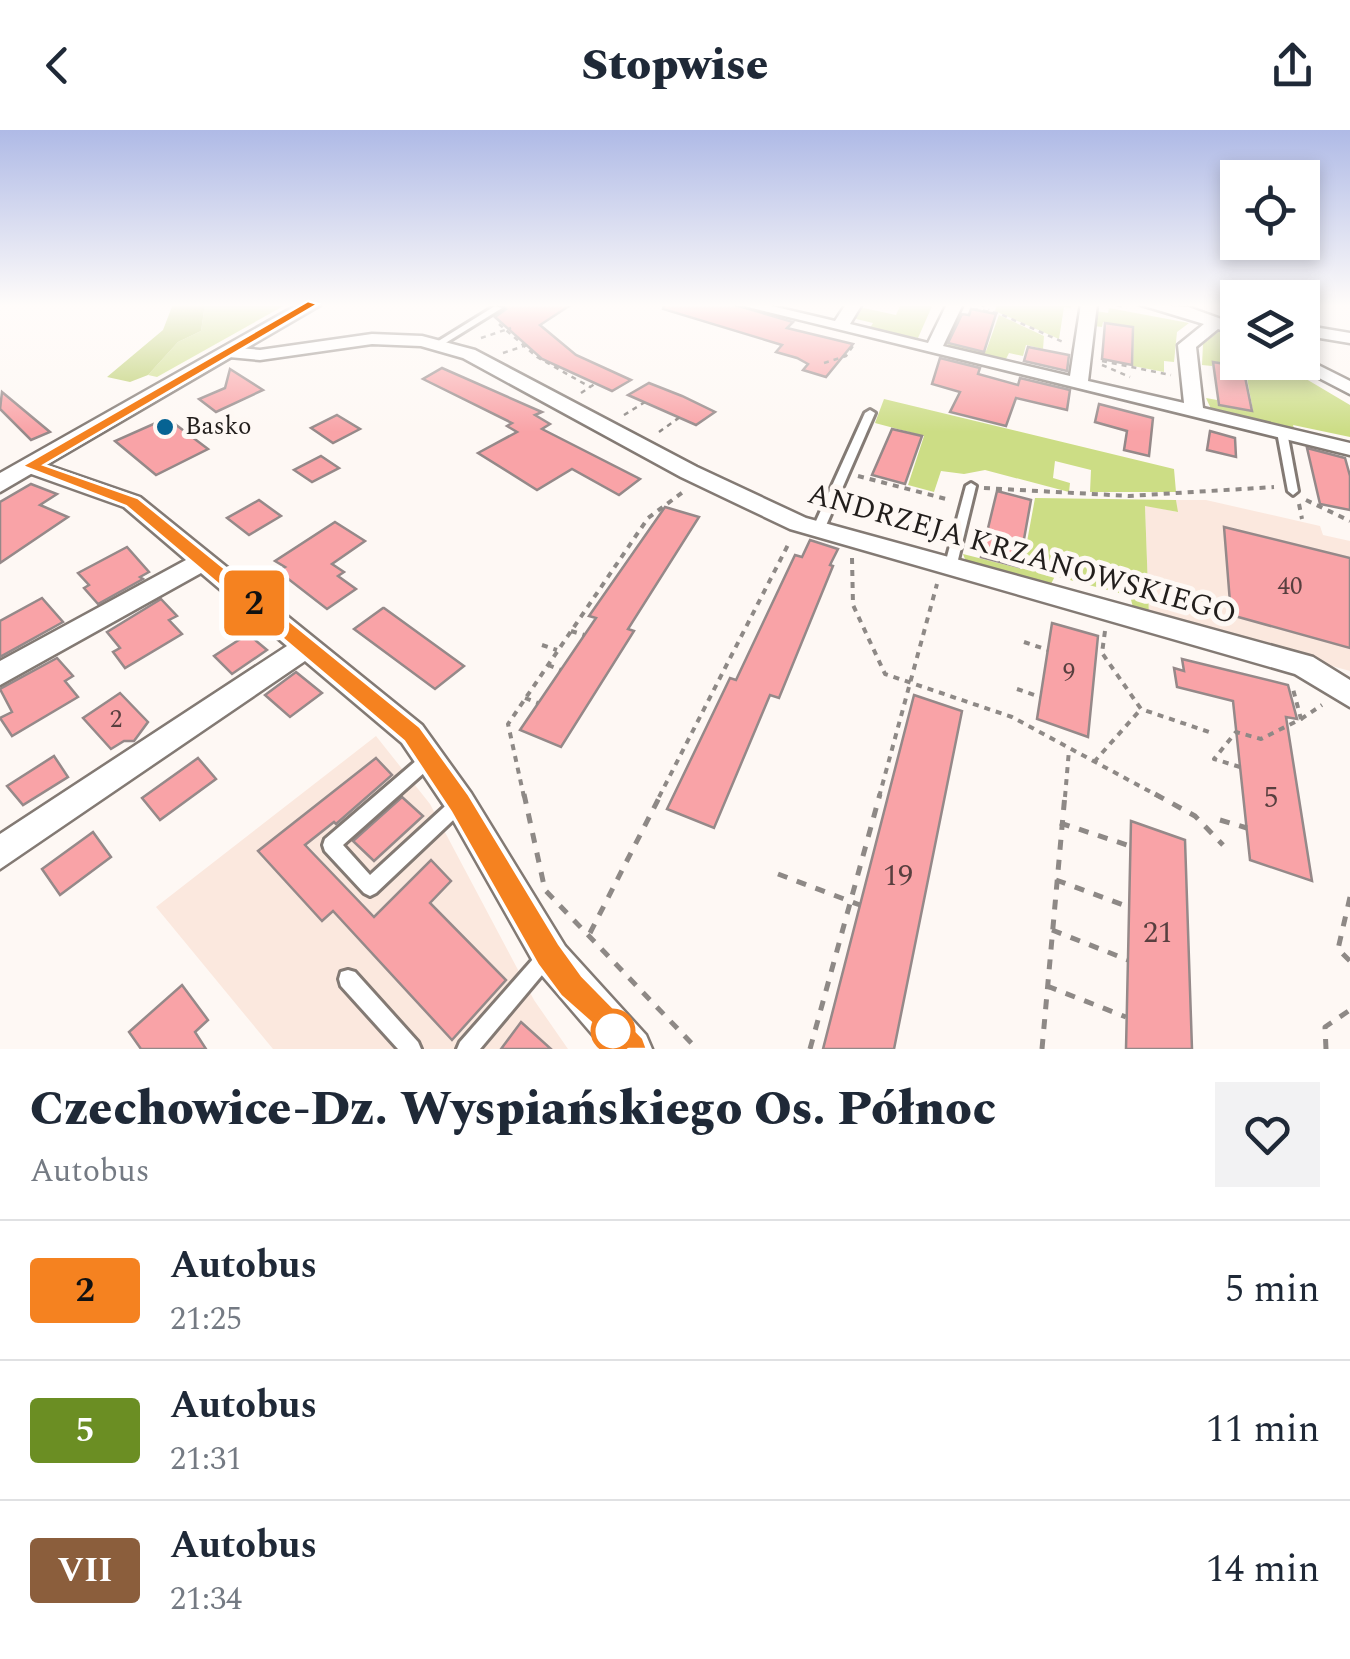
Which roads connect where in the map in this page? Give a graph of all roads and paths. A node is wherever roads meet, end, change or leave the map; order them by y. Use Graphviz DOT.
graph roads {
  1 [pos="237,347"];
  2 [pos="313,347"];
  3 [pos="443,347"];
  4 [pos="521,347"];
  5 [pos="525,347"];
  6 [pos="853,347"];
  7 [pos="920,347"];
  8 [pos="934,347"];
  9 [pos="1071,347"];
  10 [pos="1083,347"];
  11 [pos="1187,347"];
  12 [pos="933,350"];
  13 [pos="229,352"];
  14 [pos="1082,352"];
  15 [pos="504,353"];
  16 [pos="824,363"];
  17 [pos="564,372"];
  18 [pos="1320,372"];
  19 [pos="552,378"];
  20 [pos="1190,378"];
  21 [pos="596,383"];
  22 [pos="1078,384"];
  23 [pos="590,387"];
  24 [pos="1350,388"];
  25 [pos="580,392"];
  26 [pos="645,402"];
  27 [pos="1194,411"];
  28 [pos="870,412"];
  29 [pos="624,415"];
  30 [pos="680,417"];
  31 [pos="659,432"];
  32 [pos="1282,432"];
  33 [pos="1350,449"];
  34 [pos="30,466"];
  35 [pos="844,472"];
  36 [pos="702,478"];
  37 [pos="1,483"];
  38 [pos="971,486"];
  39 [pos="1295,494"];
  40 [pos="967,504"];
  41 [pos="1350,520"];
  42 [pos="818,530"];
  43 [pos="788,542"];
  44 [pos="852,548"];
  45 [pos="201,562"];
  46 [pos="945,571"];
  47 [pos="1106,621"];
  48 [pos="571,631"];
  49 [pos="584,636"];
  50 [pos="1024,642"];
  51 [pos="542,645"];
  52 [pos="307,646"];
  53 [pos="558,650"];
  54 [pos="1048,650"];
  55 [pos="548,665"];
  56 [pos="560,670"];
  57 [pos="0,674"];
  58 [pos="1294,675"];
  59 [pos="907,682"];
  60 [pos="1017,689"];
  61 [pos="1350,695"];
  62 [pos="1040,696"];
  63 [pos="526,698"];
  64 [pos="538,703"];
  65 [pos="1326,703"];
  66 [pos="1141,709"];
  67 [pos="899,714"];
  68 [pos="908,717"];
  69 [pos="1302,719"];
  70 [pos="1212,734"];
  71 [pos="1069,750"];
  72 [pos="887,758"];
  73 [pos="429,759"];
  74 [pos="897,762"];
  75 [pos="1094,762"];
  76 [pos="1240,767"];
  77 [pos="876,800"];
  78 [pos="460,804"];
  79 [pos="886,804"];
  80 [pos="1220,820"];
  81 [pos="1060,822"];
  82 [pos="1246,828"];
  83 [pos="865,844"];
  84 [pos="1223,845"];
  85 [pos="1130,846"];
  86 [pos="875,848"];
  87 [pos="0,853"];
  88 [pos="778,874"];
  89 [pos="1056,880"];
  90 [pos="1350,897"];
  91 [pos="850,900"];
  92 [pos="860,905"];
  93 [pos="1129,907"];
  94 [pos="1052,930"];
  95 [pos="589,934"];
  96 [pos="836,951"];
  97 [pos="548,954"];
  98 [pos="847,956"];
  99 [pos="1128,960"];
  100 [pos="1350,960"];
  101 [pos="348,979"];
  102 [pos="1047,986"];
  103 [pos="821,1007"];
  104 [pos="1350,1010"];
  105 [pos="832,1012"];
  106 [pos="1126,1017"];
  107 [pos="411,1049"];
  108 [pos="468,1049"];
  109 [pos="632,1049"];
  110 [pos="697,1049"];
  111 [pos="810,1049"];
  112 [pos="1042,1049"];
  113 [pos="1326,1049"];
  1 -- 13 [label="street"];
  2 -- 13 [label="street, ANDRZEJA KRZANOWSKIEGO"];
  3 -- 36 [label="street, ANDRZEJA KRZANOWSKIEGO"];
  4 -- 15 [label="path"];
  5 -- 17 [label="path"];
  6 -- 16 [label="path"];
  7 -- 12 [label="street"];
  8 -- 12 [label="street"];
  9 -- 14 [label="path"];
  10 -- 14 [label="street"];
  11 -- 20 [label="street"];
  12 -- 22 [label="street"];
  13 -- 34 [label="street"];
  14 -- 20 [label="path"];
  14 -- 22 [label="street"];
  17 -- 19 [label="path"];
  17 -- 23 [label="path"];
  18 -- 24 [label="street"];
  20 -- 27 [label="street"];
  21 -- 23 [label="path"];
  22 -- 27 [label="street"];
  23 -- 25 [label="path"];
  26 -- 29 [label="path"];
  27 -- 32 [label="street"];
  28 -- 35 [label="lane"];
  30 -- 31 [label="path"];
  32 -- 33 [label="street"];
  32 -- 39 [label="lane"];
  34 -- 37 [label="street"];
  34 -- 45 [label="street"];
  35 -- 40 [label="path"];
  35 -- 42 [label="lane"];
  36 -- 42 [label="street, ANDRZEJA KRZANOWSKIEGO"];
  36 -- 48 [label="path"];
  38 -- 39 [label="path"];
  38 -- 40 [label="lane"];
  39 -- 41 [label="path"];
  40 -- 46 [label="lane"];
  42 -- 46 [label="street, ANDRZEJA KRZANOWSKIEGO"];
  43 -- 95 [label="path"];
  44 -- 59 [label="path"];
  45 -- 52 [label="street"];
  45 -- 57 [label="street"];
  46 -- 59 [label="path"];
  46 -- 61 [label="street, ANDRZEJA KRZANOWSKIEGO"];
  47 -- 66 [label="path"];
  48 -- 49 [label="path"];
  48 -- 53 [label="path"];
  50 -- 54 [label="path"];
  51 -- 53 [label="path"];
  52 -- 73 [label="street"];
  52 -- 87 [label="street"];
  53 -- 55 [label="path"];
  55 -- 56 [label="path"];
  55 -- 63 [label="path"];
  58 -- 69 [label="path"];
  59 -- 67 [label="path"];
  59 -- 71 [label="path"];
  60 -- 62 [label="path"];
  63 -- 64 [label="path"];
  63 -- 95 [label="path"];
  65 -- 69 [label="path"];
  66 -- 70 [label="path"];
  66 -- 75 [label="path"];
  67 -- 68 [label="path"];
  67 -- 72 [label="path"];
  69 -- 76 [label="path"];
  71 -- 75 [label="path"];
  71 -- 81 [label="path"];
  72 -- 74 [label="path"];
  72 -- 77 [label="path"];
  73 -- 78 [label="street"];
  73 -- 78 [label="lane"];
  75 -- 84 [label="path"];
  77 -- 79 [label="path"];
  77 -- 83 [label="path"];
  78 -- 97 [label="street"];
  80 -- 82 [label="path"];
  81 -- 85 [label="path"];
  81 -- 89 [label="path"];
  83 -- 86 [label="path"];
  83 -- 91 [label="path"];
  88 -- 91 [label="path"];
  89 -- 93 [label="path"];
  89 -- 94 [label="path"];
  90 -- 100 [label="path"];
  91 -- 92 [label="path"];
  91 -- 96 [label="path"];
  94 -- 99 [label="path"];
  94 -- 102 [label="path"];
  95 -- 110 [label="path"];
  96 -- 98 [label="path"];
  96 -- 103 [label="path"];
  97 -- 108 [label="lane"];
  97 -- 109 [label="street"];
  101 -- 107 [label="lane"];
  102 -- 106 [label="path"];
  102 -- 112 [label="path"];
  103 -- 105 [label="path"];
  103 -- 111 [label="path"];
  104 -- 113 [label="path"];
}
